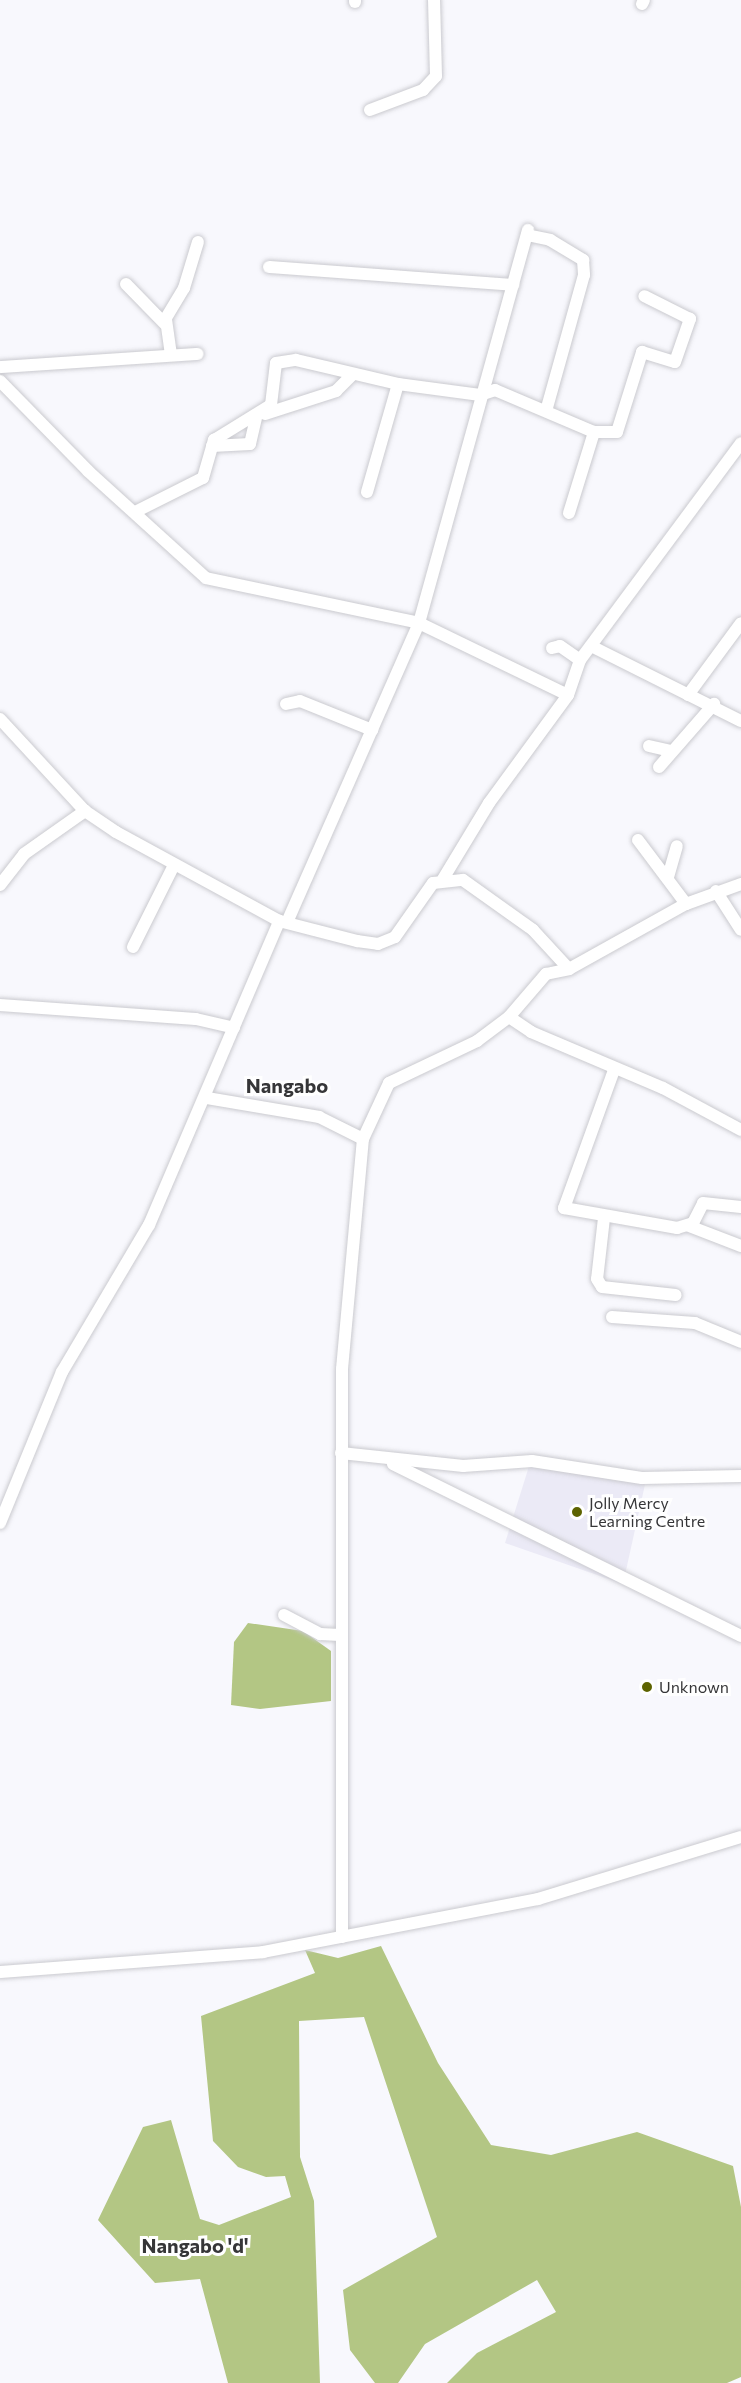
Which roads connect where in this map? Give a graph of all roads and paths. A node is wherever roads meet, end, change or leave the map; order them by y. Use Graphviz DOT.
graph roads {
  1 [pos="434,0"];
  2 [pos="370,110"];
  3 [pos="198,242"];
  4 [pos="269,267"];
  5 [pos="126,284"];
  6 [pos="513,285"];
  7 [pos="644,296"];
  8 [pos="165,324"];
  9 [pos="198,354"];
  10 [pos="171,355"];
  11 [pos="0,367"];
  12 [pos="352,375"];
  13 [pos="0,381"];
  14 [pos="398,384"];
  15 [pos="486,389"];
  16 [pos="546,411"];
  17 [pos="257,417"];
  18 [pos="594,432"];
  19 [pos="741,442"];
  20 [pos="212,446"];
  21 [pos="367,492"];
  22 [pos="135,512"];
  23 [pos="569,513"];
  24 [pos="419,623"];
  25 [pos="741,623"];
  26 [pos="593,647"];
  27 [pos="552,648"];
  28 [pos="580,660"];
  29 [pos="568,695"];
  30 [pos="688,695"];
  31 [pos="286,704"];
  32 [pos="714,704"];
  33 [pos="0,719"];
  34 [pos="741,721"];
  35 [pos="372,730"];
  36 [pos="649,746"];
  37 [pos="671,751"];
  38 [pos="659,768"];
  39 [pos="85,811"];
  40 [pos="638,840"];
  41 [pos="677,846"];
  42 [pos="173,867"];
  43 [pos="668,877"];
  44 [pos="443,879"];
  45 [pos="741,884"];
  46 [pos="0,885"];
  47 [pos="716,891"];
  48 [pos="686,904"];
  49 [pos="283,921"];
  50 [pos="741,930"];
  51 [pos="133,947"];
  52 [pos="569,969"];
  53 [pos="0,1005"];
  54 [pos="509,1017"];
  55 [pos="234,1028"];
  56 [pos="615,1070"];
  57 [pos="207,1098"];
  58 [pos="741,1130"];
  59 [pos="363,1139"];
  60 [pos="741,1208"];
  61 [pos="604,1218"];
  62 [pos="689,1226"];
  63 [pos="741,1246"];
  64 [pos="676,1295"];
  65 [pos="612,1317"];
  66 [pos="741,1342"];
  67 [pos="341,1453"];
  68 [pos="386,1461"];
  69 [pos="741,1476"];
  70 [pos="0,1523"];
  71 [pos="284,1616"];
  72 [pos="340,1635"];
  73 [pos="741,1636"];
  74 [pos="741,1837"];
  75 [pos="342,1937"];
  76 [pos="0,1972"];
  1 -- 2 [label="street"];
  3 -- 8 [label="street"];
  4 -- 6 [label="street"];
  5 -- 8 [label="street"];
  6 -- 15 [label="street"];
  6 -- 16 [label="street"];
  7 -- 18 [label="street"];
  8 -- 10 [label="street"];
  9 -- 10 [label="street"];
  10 -- 11 [label="street"];
  12 -- 14 [label="street"];
  12 -- 17 [label="street"];
  12 -- 17 [label="street"];
  13 -- 22 [label="street"];
  14 -- 15 [label="street"];
  14 -- 21 [label="street"];
  15 -- 16 [label="street"];
  15 -- 24 [label="street"];
  16 -- 18 [label="street"];
  17 -- 20 [label="street"];
  17 -- 20 [label="street"];
  18 -- 23 [label="street"];
  19 -- 26 [label="street"];
  20 -- 22 [label="street"];
  22 -- 24 [label="street"];
  24 -- 29 [label="street"];
  24 -- 35 [label="street"];
  25 -- 30 [label="street"];
  26 -- 28 [label="street"];
  26 -- 30 [label="street"];
  27 -- 28 [label="street"];
  28 -- 29 [label="street"];
  29 -- 44 [label="street"];
  30 -- 32 [label="street"];
  31 -- 35 [label="street"];
  32 -- 34 [label="street"];
  32 -- 37 [label="street"];
  33 -- 39 [label="street"];
  35 -- 49 [label="street"];
  36 -- 37 [label="street"];
  37 -- 38 [label="street"];
  39 -- 42 [label="street"];
  39 -- 46 [label="street"];
  40 -- 43 [label="street"];
  41 -- 43 [label="street"];
  42 -- 49 [label="street"];
  42 -- 51 [label="street"];
  43 -- 48 [label="street"];
  44 -- 49 [label="street"];
  44 -- 52 [label="street"];
  45 -- 47 [label="street"];
  47 -- 48 [label="street"];
  47 -- 50 [label="street"];
  48 -- 52 [label="street"];
  49 -- 55 [label="street"];
  52 -- 54 [label="street"];
  53 -- 55 [label="street"];
  54 -- 56 [label="street"];
  54 -- 59 [label="street"];
  55 -- 57 [label="street"];
  56 -- 58 [label="street"];
  56 -- 61 [label="street"];
  57 -- 59 [label="street"];
  57 -- 70 [label="street"];
  59 -- 67 [label="street"];
  60 -- 62 [label="street"];
  61 -- 62 [label="street"];
  61 -- 64 [label="street"];
  62 -- 63 [label="street"];
  65 -- 66 [label="street"];
  67 -- 68 [label="street"];
  67 -- 72 [label="street"];
  68 -- 69 [label="street"];
  68 -- 73 [label="street"];
  71 -- 72 [label="street"];
  72 -- 75 [label="street"];
  74 -- 75 [label="street"];
  75 -- 76 [label="street"];
}
